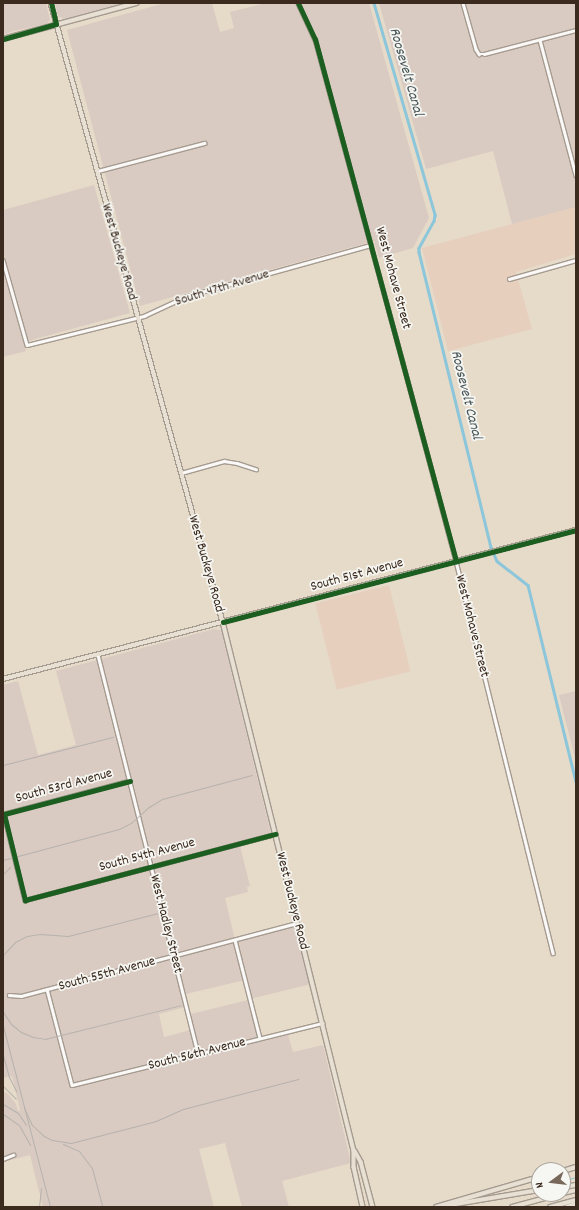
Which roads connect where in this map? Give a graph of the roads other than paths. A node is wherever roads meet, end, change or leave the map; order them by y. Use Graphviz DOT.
graph roads {
  1 [pos="51,3"];
  2 [pos="136,3"];
  3 [pos="298,3"];
  4 [pos="463,3"];
  5 [pos="56,24"];
  6 [pos="576,30"];
  7 [pos="3,39"];
  8 [pos="540,40"];
  9 [pos="204,143"];
  10 [pos="97,172"];
  11 [pos="576,175"];
  12 [pos="371,245"];
  13 [pos="3,260"];
  14 [pos="576,260"];
  15 [pos="509,279"];
  16 [pos="138,318"];
  17 [pos="256,469"];
  18 [pos="181,473"];
  19 [pos="576,530"];
  20 [pos="456,561"];
  21 [pos="223,622"];
  22 [pos="98,655"];
  23 [pos="3,680"];
  24 [pos="130,781"];
  25 [pos="275,834"];
  26 [pos="151,867"];
  27 [pos="25,900"];
  28 [pos="297,923"];
  29 [pos="235,940"];
  30 [pos="553,953"];
  31 [pos="174,956"];
  32 [pos="47,989"];
  33 [pos="9,996"];
  34 [pos="322,1023"];
  35 [pos="260,1038"];
  36 [pos="198,1053"];
  37 [pos="354,1151"];
  38 [pos="14,1156"];
  39 [pos="3,1159"];
  40 [pos="531,1179"];
  41 [pos="531,1191"];
  42 [pos="576,1200"];
  43 [pos="531,1202"];
  44 [pos="576,1204"];
  45 [pos="363,1207"];
  46 [pos="373,1207"];
  47 [pos="437,1207"];
  48 [pos="512,1207"];
  49 [pos="550,1207"];
  50 [pos="568,1207"];
  1 -- 5 [label="main road, West Buckeye Road"];
  2 -- 5 [label="main road"];
  3 -- 12 [label="street, West Mohave Street"];
  4 -- 8 [label="street"];
  5 -- 7 [label="main road"];
  5 -- 10 [label="main road, West Buckeye Road"];
  6 -- 8 [label="street"];
  8 -- 11 [label="street"];
  9 -- 10 [label="street"];
  10 -- 16 [label="main road, West Buckeye Road"];
  12 -- 16 [label="street, South 47th Avenue"];
  12 -- 20 [label="street, West Mohave Street"];
  13 -- 16 [label="street, South 47th Avenue"];
  14 -- 15 [label="street"];
  16 -- 18 [label="main road, West Buckeye Road"];
  17 -- 18 [label="street"];
  18 -- 21 [label="main road, West Buckeye Road"];
  19 -- 20 [label="main road, South 51st Avenue"];
  20 -- 21 [label="main road, South 51st Avenue"];
  20 -- 30 [label="street, West Mohave Street"];
  21 -- 22 [label="main road, South 51st Avenue"];
  21 -- 25 [label="main road, West Buckeye Road"];
  22 -- 23 [label="main road, South 51st Avenue"];
  22 -- 24 [label="street, West Hadley Street"];
  24 -- 26 [label="street, West Hadley Street"];
  24 -- 27 [label="street, South 53rd Avenue"];
  25 -- 26 [label="street, South 54th Avenue"];
  25 -- 28 [label="main road, West Buckeye Road"];
  26 -- 27 [label="street, South 54th Avenue"];
  26 -- 31 [label="street, West Hadley Street"];
  28 -- 29 [label="street, South 55th Avenue"];
  28 -- 34 [label="main road, West Buckeye Road"];
  29 -- 31 [label="street, South 55th Avenue"];
  29 -- 35 [label="street"];
  31 -- 32 [label="street, South 55th Avenue"];
  31 -- 36 [label="street, West Hadley Street"];
  32 -- 33 [label="street, South 55th Avenue"];
  32 -- 36 [label="street, South 56th Avenue"];
  34 -- 35 [label="street, South 56th Avenue"];
  34 -- 37 [label="main road, West Buckeye Road"];
  35 -- 36 [label="street, South 56th Avenue"];
  37 -- 45 [label="main road, West Buckeye Road"];
  37 -- 46 [label="main road, West Buckeye Road"];
  38 -- 39 [label="street"];
  40 -- 47 [label="main road"];
  41 -- 47 [label="highway"];
  42 -- 49 [label="highway"];
  43 -- 48 [label="highway"];
  44 -- 50 [label="highway"];
}
